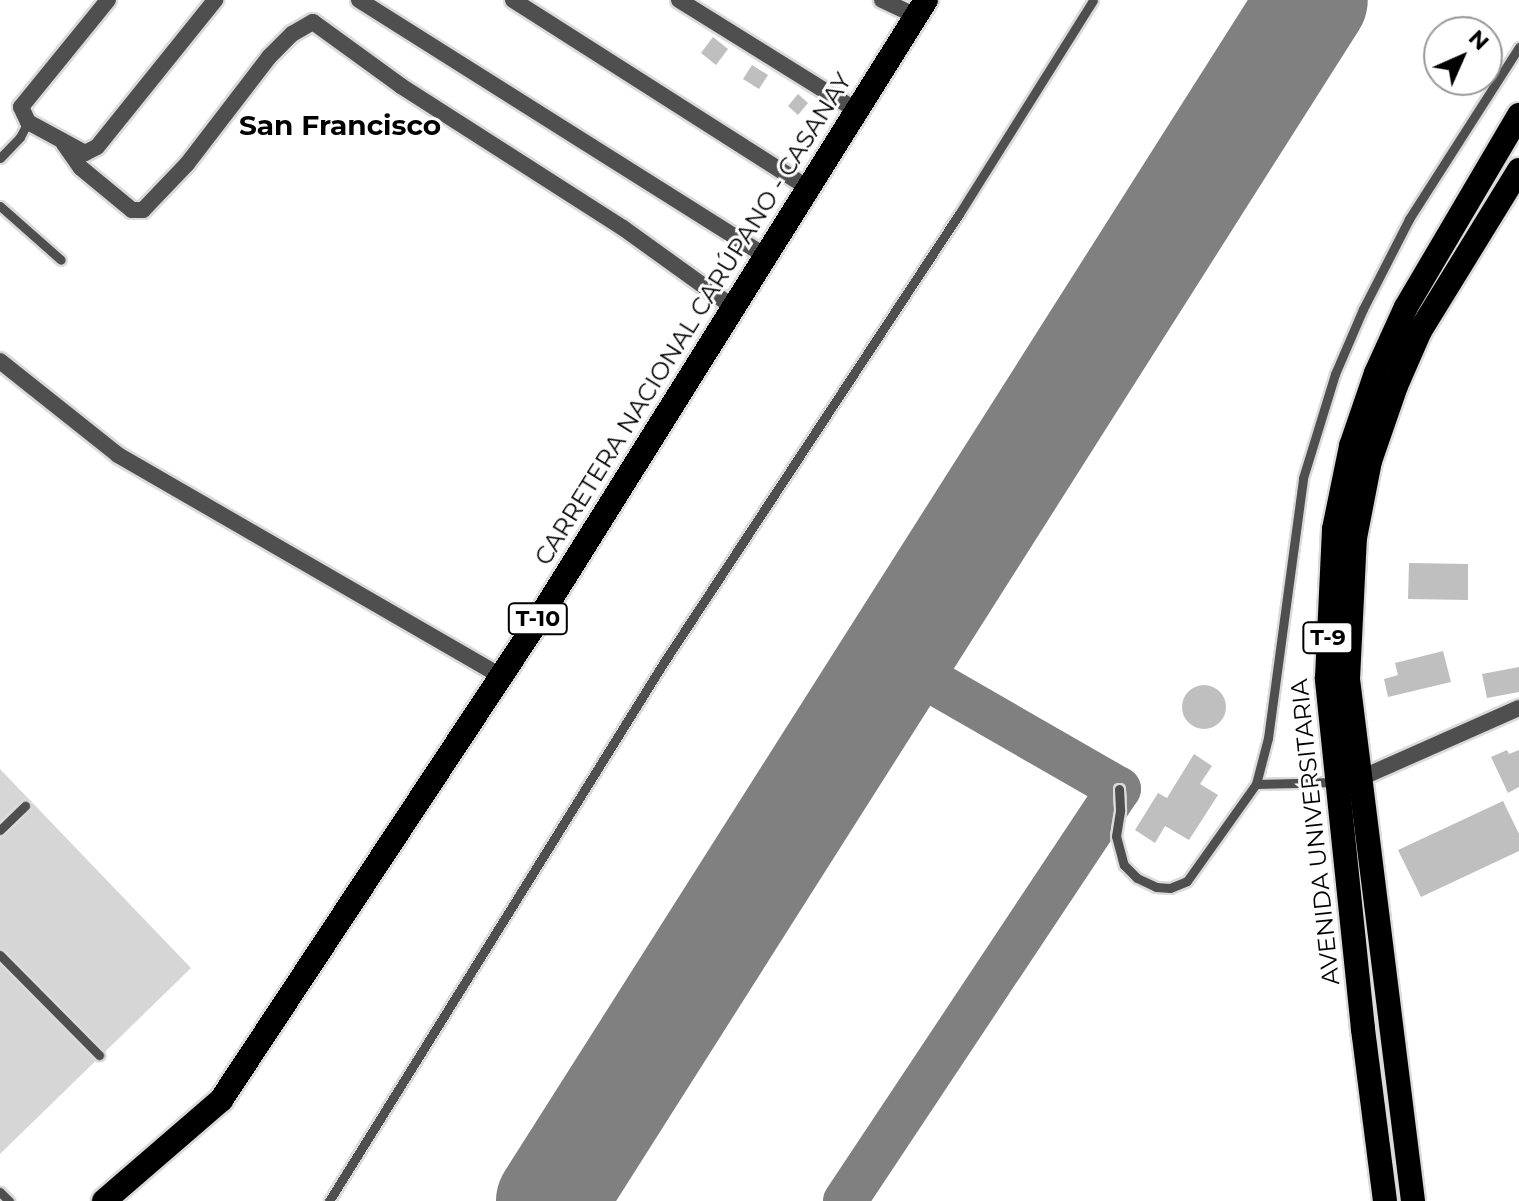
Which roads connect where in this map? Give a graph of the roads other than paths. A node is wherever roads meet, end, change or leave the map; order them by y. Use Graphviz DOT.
graph roads {
  1 [pos="108,0"];
  2 [pos="215,0"];
  3 [pos="359,0"];
  4 [pos="513,0"];
  5 [pos="679,0"];
  6 [pos="882,0"];
  7 [pos="1093,0"];
  8 [pos="921,8"];
  9 [pos="1519,47"];
  10 [pos="856,110"];
  11 [pos="1519,115"];
  12 [pos="28,122"];
  13 [pos="64,144"];
  14 [pos="0,158"];
  15 [pos="1519,170"];
  16 [pos="808,188"];
  17 [pos="0,206"];
  18 [pos="765,256"];
  19 [pos="61,260"];
  20 [pos="733,307"];
  21 [pos="0,361"];
  22 [pos="501,676"];
  23 [pos="1519,708"];
  24 [pos="1348,782"];
  25 [pos="1256,784"];
  26 [pos="1119,789"];
  27 [pos="25,806"];
  28 [pos="0,830"];
  29 [pos="0,955"];
  30 [pos="99,1055"];
  31 [pos="0,1192"];
  32 [pos="9,1201"];
  33 [pos="104,1201"];
  34 [pos="329,1201"];
  35 [pos="1385,1201"];
  36 [pos="1413,1201"];
  1 -- 12 [label="street"];
  2 -- 13 [label="street"];
  3 -- 18 [label="street"];
  4 -- 16 [label="street"];
  5 -- 10 [label="street"];
  6 -- 8 [label="street"];
  7 -- 34 [label="lane"];
  8 -- 10 [label="highway, CARRETERA NACIONAL CARÚPANO - CASANAY / T-10"];
  9 -- 25 [label="lane"];
  10 -- 16 [label="highway, CARRETERA NACIONAL CARÚPANO - CASANAY / T-10"];
  11 -- 24 [label="highway, AVENIDA UNIVERSITARIA / T-9"];
  12 -- 13 [label="street"];
  12 -- 14 [label="lane"];
  13 -- 20 [label="street"];
  15 -- 24 [label="highway, AVENIDA UNIVERSITARIA / T-9"];
  16 -- 18 [label="highway, CARRETERA NACIONAL CARÚPANO - CASANAY / T-10"];
  17 -- 19 [label="lane"];
  18 -- 20 [label="highway, CARRETERA NACIONAL CARÚPANO - CASANAY / T-10"];
  20 -- 22 [label="highway, CARRETERA NACIONAL CARÚPANO - CASANAY / T-10"];
  21 -- 22 [label="street"];
  22 -- 33 [label="highway, CARRETERA NACIONAL CARÚPANO - CASANAY / T-10"];
  23 -- 24 [label="street"];
  24 -- 25 [label="lane"];
  24 -- 35 [label="highway, AVENIDA UNIVERSITARIA / T-9"];
  24 -- 36 [label="highway, AVENIDA UNIVERSITARIA / T-9"];
  25 -- 26 [label="lane"];
  27 -- 28 [label="lane"];
  29 -- 30 [label="lane"];
  31 -- 32 [label="lane"];
}
